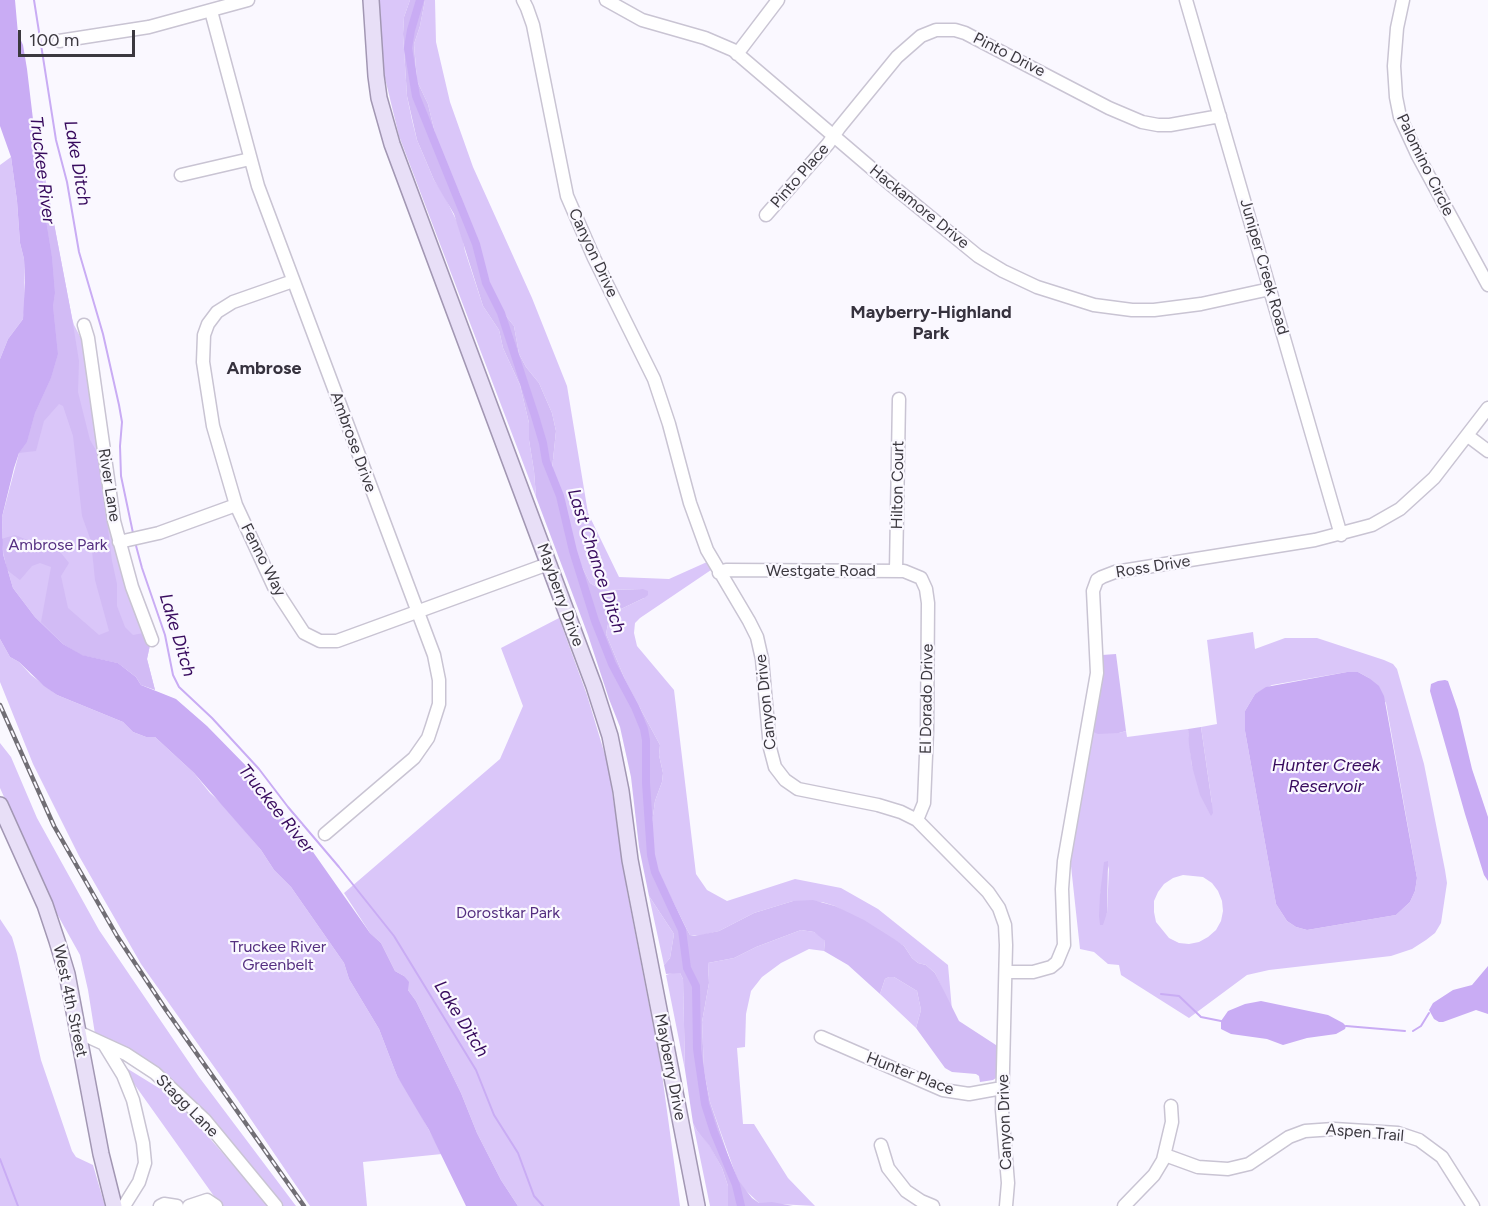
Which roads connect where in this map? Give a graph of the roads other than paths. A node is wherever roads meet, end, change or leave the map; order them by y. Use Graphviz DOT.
graph roads {
  1 [pos="248,0"];
  2 [pos="371,0"];
  3 [pos="523,0"];
  4 [pos="606,0"];
  5 [pos="778,0"];
  6 [pos="1186,0"];
  7 [pos="1403,0"];
  8 [pos="211,11"];
  9 [pos="59,41"];
  10 [pos="737,54"];
  11 [pos="1220,116"];
  12 [pos="834,136"];
  13 [pos="250,159"];
  14 [pos="181,175"];
  15 [pos="766,215"];
  16 [pos="293,281"];
  17 [pos="1488,285"];
  18 [pos="1270,289"];
  19 [pos="84,325"];
  20 [pos="899,399"];
  21 [pos="1488,408"];
  22 [pos="1468,436"];
  23 [pos="1488,451"];
  24 [pos="236,505"];
  25 [pos="1341,535"];
  26 [pos="129,541"];
  27 [pos="548,564"];
  28 [pos="896,571"];
  29 [pos="719,573"];
  30 [pos="921,578"];
  31 [pos="417,612"];
  32 [pos="152,640"];
  33 [pos="0,805"];
  34 [pos="917,820"];
  35 [pos="326,834"];
  36 [pos="1006,972"];
  37 [pos="78,1032"];
  38 [pos="821,1037"];
  39 [pos="104,1044"];
  40 [pos="1002,1088"];
  41 [pos="1171,1106"];
  42 [pos="881,1145"];
  43 [pos="1165,1155"];
  44 [pos="114,1206"];
  45 [pos="124,1206"];
  46 [pos="160,1206"];
  47 [pos="177,1206"];
  48 [pos="189,1206"];
  49 [pos="216,1206"];
  50 [pos="276,1206"];
  51 [pos="697,1206"];
  52 [pos="933,1206"];
  53 [pos="1006,1206"];
  54 [pos="1124,1206"];
  55 [pos="1473,1206"];
  1 -- 8 [label="street"];
  2 -- 27 [label="main road, Mayberry Drive"];
  3 -- 29 [label="street, Canyon Drive"];
  4 -- 10 [label="street, Hackamore Drive"];
  5 -- 10 [label="street"];
  6 -- 11 [label="street, Juniper Creek Road"];
  7 -- 17 [label="street, Palomino Circle"];
  8 -- 9 [label="street"];
  8 -- 13 [label="street, Ambrose Drive"];
  10 -- 12 [label="street, Hackamore Drive"];
  11 -- 12 [label="street, Pinto Drive"];
  11 -- 18 [label="street, Juniper Creek Road"];
  12 -- 15 [label="street, Pinto Place"];
  12 -- 18 [label="street, Hackamore Drive"];
  13 -- 14 [label="street"];
  13 -- 16 [label="street, Ambrose Drive"];
  16 -- 24 [label="street, Fenno Way"];
  16 -- 31 [label="street, Ambrose Drive"];
  18 -- 25 [label="street, Juniper Creek Road"];
  19 -- 26 [label="street, River Lane"];
  20 -- 28 [label="street, Hilton Court"];
  21 -- 22 [label="street, Ross Drive"];
  22 -- 23 [label="street"];
  22 -- 25 [label="street, Ross Drive"];
  24 -- 26 [label="street"];
  24 -- 31 [label="street, Fenno Way"];
  25 -- 36 [label="street, Ross Drive"];
  26 -- 32 [label="street, River Lane"];
  27 -- 31 [label="street, Fenno Way"];
  27 -- 51 [label="main road, Mayberry Drive"];
  28 -- 29 [label="street, Westgate Road"];
  28 -- 30 [label="street, Westgate Road"];
  29 -- 34 [label="street, Canyon Drive"];
  30 -- 34 [label="street, El Dorado Drive"];
  31 -- 35 [label="street, Ambrose Drive"];
  33 -- 37 [label="main road, West 4th Street"];
  34 -- 36 [label="street, Canyon Drive"];
  36 -- 40 [label="street, Canyon Drive"];
  37 -- 39 [label="street, Stagg Lane"];
  37 -- 44 [label="main road, West 4th Street"];
  38 -- 40 [label="street, Hunter Place"];
  39 -- 45 [label="street"];
  39 -- 50 [label="street, Stagg Lane"];
  40 -- 53 [label="street, Canyon Drive"];
  41 -- 43 [label="street"];
  42 -- 52 [label="street"];
  43 -- 54 [label="street"];
  43 -- 55 [label="street, Aspen Trail"];
  46 -- 47 [label="street"];
  48 -- 49 [label="street"];
}
